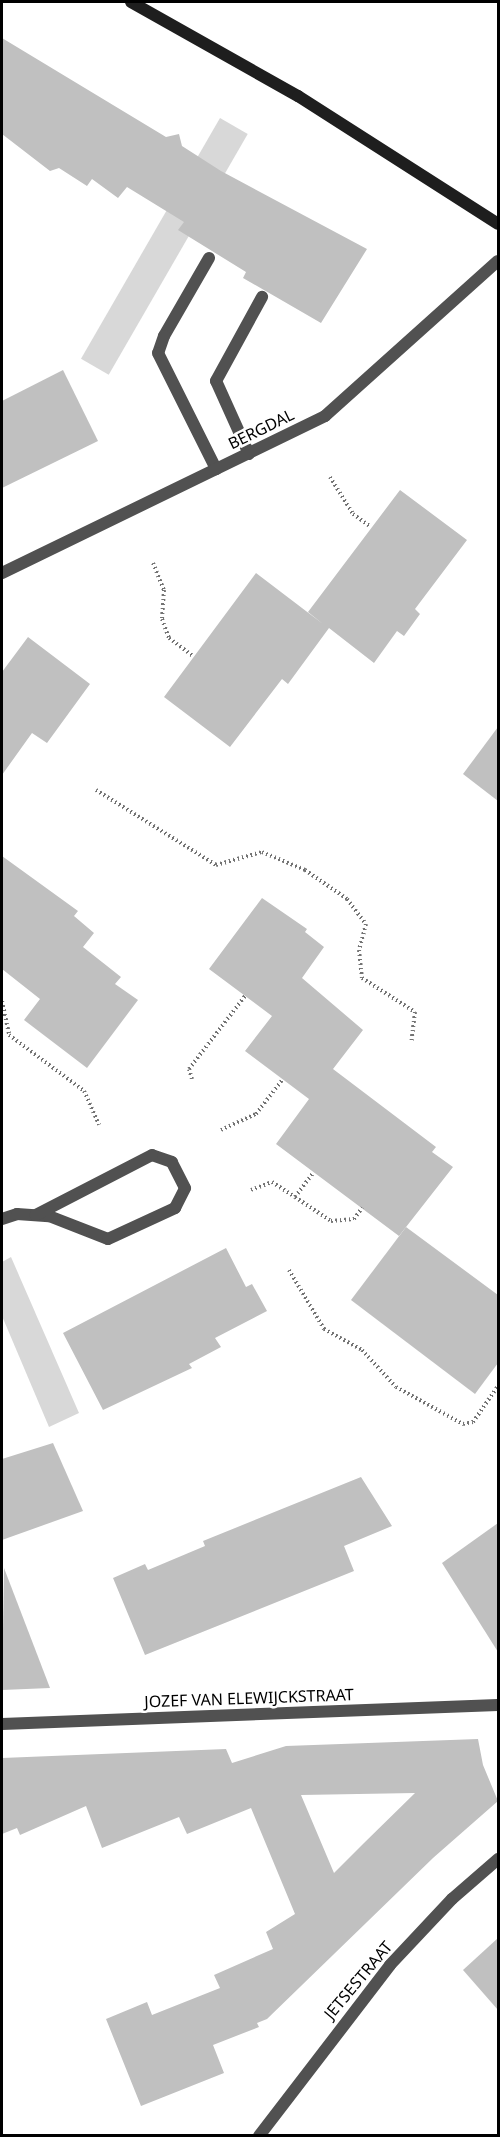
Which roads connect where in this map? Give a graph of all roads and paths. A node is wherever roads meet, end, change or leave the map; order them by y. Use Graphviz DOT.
graph roads {
  1 [pos="131,2"];
  2 [pos="498,224"];
  3 [pos="209,258"];
  4 [pos="498,261"];
  5 [pos="262,297"];
  6 [pos="249,454"];
  7 [pos="216,469"];
  8 [pos="330,477"];
  9 [pos="371,527"];
  10 [pos="153,563"];
  11 [pos="2,573"];
  12 [pos="194,657"];
  13 [pos="96,790"];
  14 [pos="245,996"];
  15 [pos="2,1001"];
  16 [pos="411,1043"];
  17 [pos="192,1079"];
  18 [pos="283,1079"];
  19 [pos="99,1125"];
  20 [pos="221,1130"];
  21 [pos="314,1172"];
  22 [pos="251,1190"];
  23 [pos="295,1197"];
  24 [pos="362,1208"];
  25 [pos="36,1215"];
  26 [pos="2,1219"];
  27 [pos="289,1270"];
  28 [pos="498,1386"];
  29 [pos="498,1705"];
  30 [pos="2,1724"];
  31 [pos="498,1859"];
  32 [pos="259,2136"];
  1 -- 2 [label="main road"];
  3 -- 7 [label="street"];
  4 -- 6 [label="street, BERGDAL"];
  5 -- 6 [label="street"];
  6 -- 7 [label="street, BERGDAL"];
  7 -- 11 [label="street, BERGDAL"];
  8 -- 9 [label="path"];
  10 -- 12 [label="path"];
  13 -- 16 [label="path"];
  14 -- 17 [label="path"];
  15 -- 19 [label="path"];
  18 -- 20 [label="path"];
  21 -- 23 [label="path"];
  22 -- 23 [label="path"];
  23 -- 24 [label="path"];
  25 -- 25 [label="street"];
  25 -- 26 [label="street"];
  27 -- 28 [label="path"];
  29 -- 30 [label="street, JOZEF VAN ELEWIJCKSTRAAT"];
  31 -- 32 [label="street, JETSESTRAAT"];
}
